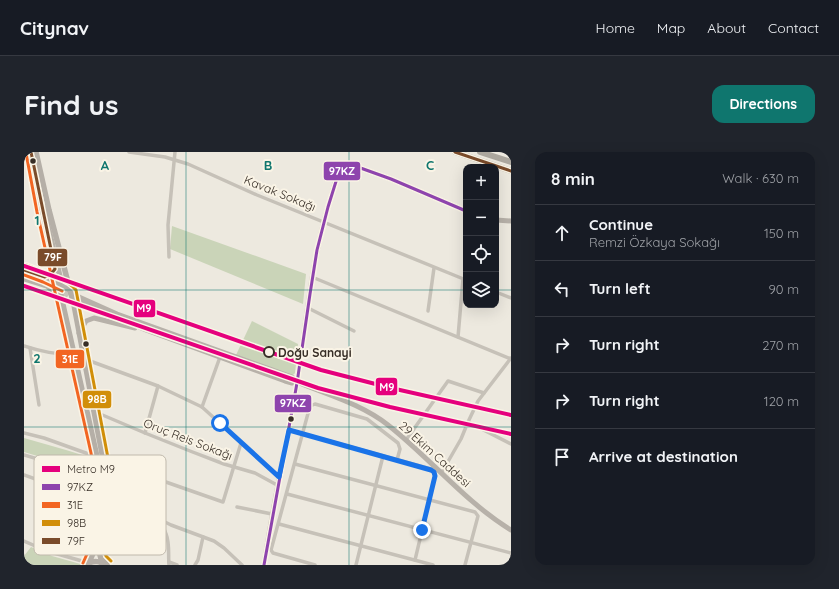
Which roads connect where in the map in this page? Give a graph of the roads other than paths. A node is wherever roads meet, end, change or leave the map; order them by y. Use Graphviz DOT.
graph roads {
  1 [pos="31,152"];
  2 [pos="36,152"];
  3 [pos="129,152"];
  4 [pos="175,152"];
  5 [pos="455,152"];
  6 [pos="480,152"];
  7 [pos="173,160"];
  8 [pos="511,162"];
  9 [pos="511,171"];
  10 [pos="39,194"];
  11 [pos="463,210"];
  12 [pos="499,220"];
  13 [pos="511,221"];
  14 [pos="324,222"];
  15 [pos="169,257"];
  16 [pos="434,268"];
  17 [pos="55,269"];
  18 [pos="24,270"];
  19 [pos="24,275"];
  20 [pos="45,277"];
  21 [pos="312,277"];
  22 [pos="24,279"];
  23 [pos="463,279"];
  24 [pos="57,282"];
  25 [pos="71,291"];
  26 [pos="499,293"];
  27 [pos="463,296"];
  28 [pos="511,298"];
  29 [pos="62,299"];
  30 [pos="77,302"];
  31 [pos="308,308"];
  32 [pos="428,311"];
  33 [pos="146,330"];
  34 [pos="354,331"];
  35 [pos="79,333"];
  36 [pos="458,337"];
  37 [pos="24,346"];
  38 [pos="30,348"];
  39 [pos="74,351"];
  40 [pos="220,357"];
  41 [pos="511,358"];
  42 [pos="87,363"];
  43 [pos="297,382"];
  44 [pos="158,386"];
  45 [pos="484,393"];
  46 [pos="39,406"];
  47 [pos="202,407"];
  48 [pos="92,410"];
  49 [pos="468,422"];
  50 [pos="289,430"];
  51 [pos="24,433"];
  52 [pos="145,433"];
  53 [pos="303,434"];
  54 [pos="406,440"];
  55 [pos="241,443"];
  56 [pos="511,444"];
  57 [pos="24,455"];
  58 [pos="91,455"];
  59 [pos="99,455"];
  60 [pos="100,455"];
  61 [pos="383,456"];
  62 [pos="34,458"];
  63 [pos="397,460"];
  64 [pos="295,464"];
  65 [pos="233,466"];
  66 [pos="442,472"];
  67 [pos="24,474"];
  68 [pos="279,477"];
  69 [pos="34,478"];
  70 [pos="166,482"];
  71 [pos="277,484"];
  72 [pos="375,486"];
  73 [pos="287,494"];
  74 [pos="429,501"];
  75 [pos="237,507"];
  76 [pos="272,514"];
  77 [pos="368,516"];
  78 [pos="166,522"];
  79 [pos="279,524"];
  80 [pos="510,528"];
  81 [pos="422,530"];
  82 [pos="166,533"];
  83 [pos="203,537"];
  84 [pos="24,541"];
  85 [pos="471,542"];
  86 [pos="34,545"];
  87 [pos="360,546"];
  88 [pos="511,553"];
  89 [pos="60,555"];
  90 [pos="100,555"];
  91 [pos="414,560"];
  92 [pos="169,563"];
  93 [pos="301,563"];
  94 [pos="89,564"];
  95 [pos="106,564"];
  96 [pos="177,565"];
  97 [pos="195,565"];
  98 [pos="242,565"];
  99 [pos="264,565"];
  100 [pos="315,565"];
  101 [pos="356,565"];
  102 [pos="432,565"];
  103 [pos="465,565"];
  1 -- 10 [label="main road"];
  2 -- 25 [label="main road"];
  3 -- 7 [label="street, Kavak Sokağı"];
  4 -- 7 [label="street"];
  5 -- 9 [label="highway"];
  6 -- 8 [label="highway"];
  7 -- 14 [label="street, Kavak Sokağı"];
  7 -- 15 [label="street"];
  10 -- 17 [label="main road"];
  10 -- 24 [label="main road"];
  11 -- 14 [label="main road"];
  12 -- 13 [label="main road"];
  14 -- 16 [label="street, Kavak Sokağı"];
  14 -- 21 [label="main road"];
  16 -- 23 [label="street, Kavak Sokağı"];
  16 -- 32 [label="street"];
  17 -- 20 [label="main road"];
  17 -- 24 [label="main road"];
  18 -- 20 [label="main road"];
  19 -- 24 [label="main road"];
  20 -- 24 [label="main road"];
  21 -- 31 [label="main road"];
  21 -- 36 [label="street"];
  22 -- 29 [label="main road"];
  24 -- 25 [label="main road"];
  24 -- 29 [label="main road"];
  25 -- 35 [label="main road"];
  25 -- 43 [label="main road"];
  26 -- 28 [label="street"];
  27 -- 36 [label="street"];
  29 -- 39 [label="main road"];
  30 -- 33 [label="main road"];
  31 -- 34 [label="street"];
  31 -- 43 [label="main road"];
  33 -- 35 [label="main road"];
  33 -- 40 [label="main road"];
  35 -- 42 [label="main road"];
  36 -- 41 [label="street"];
  37 -- 38 [label="street"];
  38 -- 39 [label="street"];
  38 -- 46 [label="street"];
  39 -- 59 [label="main road"];
  40 -- 43 [label="main road"];
  40 -- 47 [label="street"];
  41 -- 45 [label="street"];
  42 -- 44 [label="street"];
  42 -- 48 [label="main road"];
  43 -- 50 [label="main road"];
  43 -- 54 [label="main road, 29 Ekim Caddesi"];
  44 -- 47 [label="street"];
  44 -- 52 [label="street"];
  45 -- 49 [label="street"];
  45 -- 54 [label="street"];
  47 -- 55 [label="street"];
  48 -- 52 [label="street, Oruç Reis Sokağı"];
  48 -- 60 [label="main road"];
  49 -- 56 [label="street"];
  49 -- 66 [label="street"];
  50 -- 53 [label="street"];
  50 -- 68 [label="main road"];
  51 -- 58 [label="street"];
  52 -- 65 [label="street, Oruç Reis Sokağı"];
  53 -- 61 [label="street"];
  53 -- 63 [label="street"];
  53 -- 64 [label="street"];
  54 -- 66 [label="main road, 29 Ekim Caddesi"];
  55 -- 65 [label="street"];
  55 -- 68 [label="street"];
  57 -- 62 [label="street"];
  61 -- 63 [label="street"];
  61 -- 72 [label="street"];
  63 -- 74 [label="street"];
  64 -- 72 [label="street"];
  64 -- 73 [label="street"];
  65 -- 70 [label="street"];
  65 -- 71 [label="street, Oruç Reis Sokağı"];
  66 -- 80 [label="main road, 29 Ekim Caddesi"];
  67 -- 69 [label="street"];
  68 -- 71 [label="main road"];
  71 -- 76 [label="main road"];
  72 -- 74 [label="street"];
  72 -- 77 [label="street"];
  73 -- 77 [label="street"];
  73 -- 79 [label="street"];
  74 -- 81 [label="street"];
  74 -- 85 [label="street"];
  75 -- 76 [label="street"];
  76 -- 99 [label="main road"];
  77 -- 81 [label="street"];
  77 -- 87 [label="street"];
  78 -- 83 [label="street"];
  79 -- 87 [label="street"];
  79 -- 93 [label="street"];
  81 -- 85 [label="street"];
  81 -- 91 [label="street"];
  82 -- 92 [label="street"];
  83 -- 97 [label="street"];
  83 -- 98 [label="street"];
  84 -- 86 [label="street"];
  85 -- 88 [label="street"];
  85 -- 103 [label="street"];
  87 -- 91 [label="street"];
  87 -- 101 [label="street"];
  89 -- 94 [label="street"];
  90 -- 95 [label="main road"];
  91 -- 102 [label="street"];
  92 -- 96 [label="street"];
  93 -- 100 [label="street"];
  94 -- 95 [label="main road"];
}
